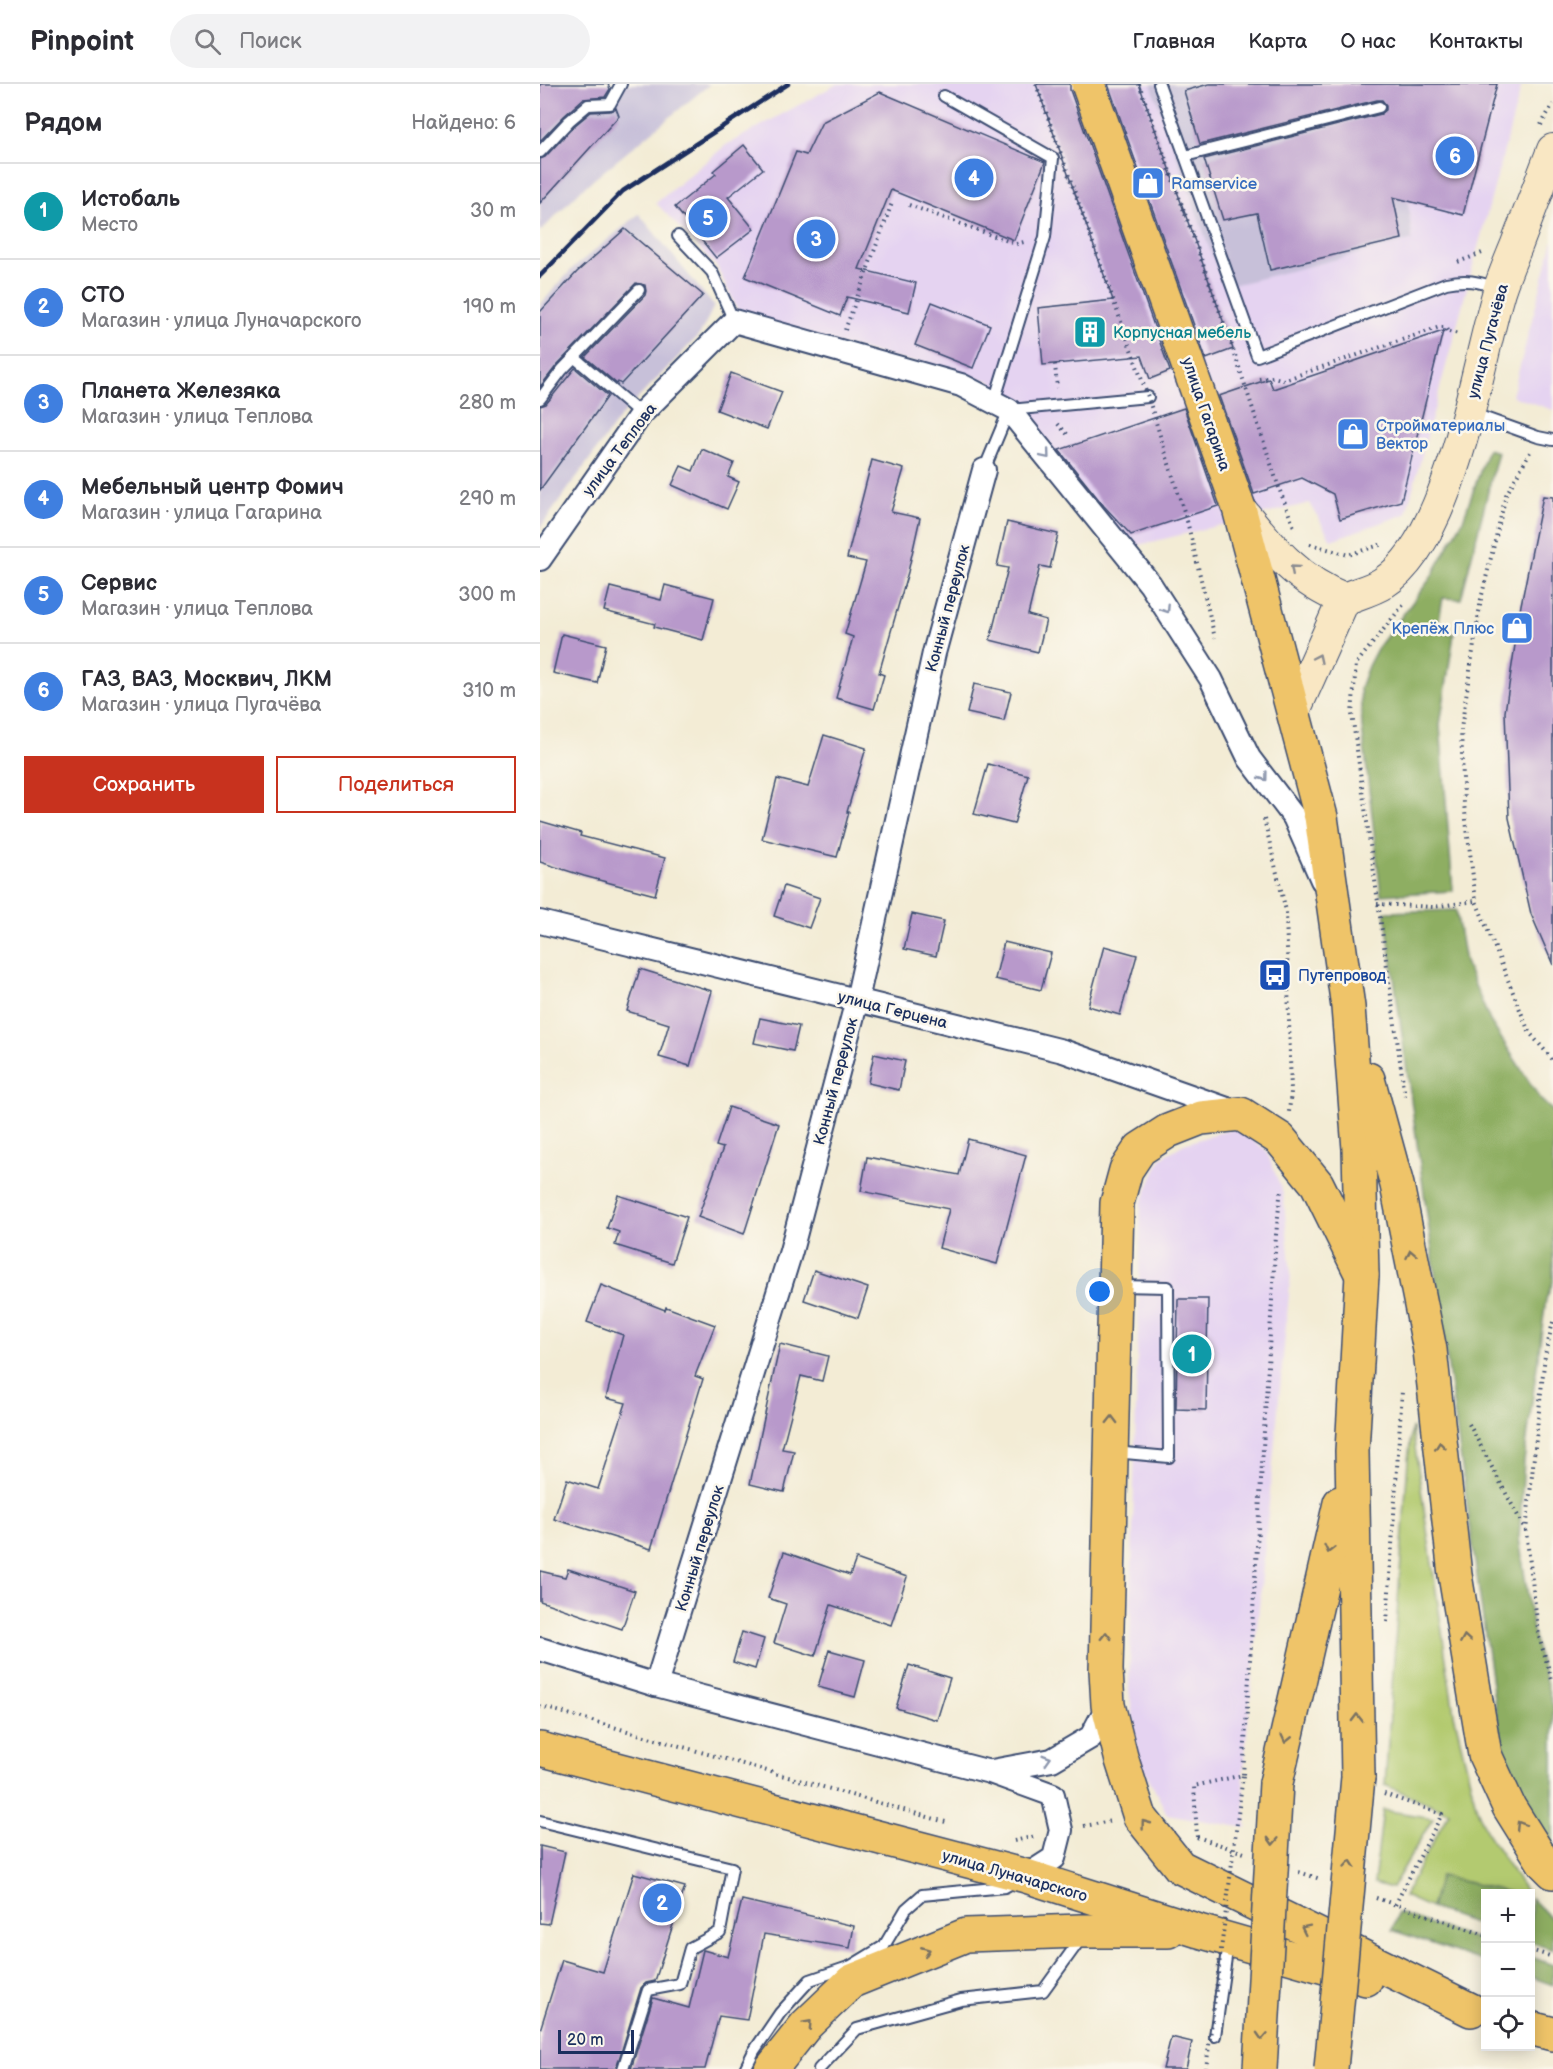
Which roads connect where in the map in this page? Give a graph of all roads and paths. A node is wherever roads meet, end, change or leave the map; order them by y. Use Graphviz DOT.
graph roads {
  1 [pos="621,84"];
  2 [pos="1036,84"];
  3 [pos="1088,84"];
  4 [pos="1139,84"];
  5 [pos="1159,84"];
  6 [pos="944,96"];
  7 [pos="1553,104"];
  8 [pos="1378,107"];
  9 [pos="1546,140"];
  10 [pos="540,152"];
  11 [pos="1185,156"];
  12 [pos="892,203"];
  13 [pos="909,205"];
  14 [pos="678,236"];
  15 [pos="1045,237"];
  16 [pos="1489,250"];
  17 [pos="1488,285"];
  18 [pos="639,290"];
  19 [pos="734,321"];
  20 [pos="1464,334"];
  21 [pos="838,350"];
  22 [pos="575,358"];
  23 [pos="1259,379"];
  24 [pos="1148,397"];
  25 [pos="540,399"];
  26 [pos="1001,406"];
  27 [pos="1468,412"];
  28 [pos="641,414"];
  29 [pos="1538,437"];
  30 [pos="1553,440"];
  31 [pos="984,470"];
  32 [pos="1239,508"];
  33 [pos="1187,521"];
  34 [pos="1295,531"];
  35 [pos="1309,543"];
  36 [pos="1386,543"];
  37 [pos="540,559"];
  38 [pos="1344,598"];
  39 [pos="1404,604"];
  40 [pos="1294,711"];
  41 [pos="1262,813"];
  42 [pos="1476,901"];
  43 [pos="1334,906"];
  44 [pos="540,922"];
  45 [pos="857,1000"];
  46 [pos="1348,1007"];
  47 [pos="1553,1060"];
  48 [pos="1241,1114"];
  49 [pos="1286,1146"];
  50 [pos="1362,1275"];
  51 [pos="1115,1286"];
  52 [pos="1553,1322"];
  53 [pos="1402,1391"];
  54 [pos="1464,1415"];
  55 [pos="1111,1451"];
  56 [pos="1352,1451"];
  57 [pos="1526,1531"];
  58 [pos="1387,1625"];
  59 [pos="540,1649"];
  60 [pos="1553,1683"];
  61 [pos="656,1685"];
  62 [pos="1108,1705"];
  63 [pos="540,1707"];
  64 [pos="540,1749"];
  65 [pos="990,1772"];
  66 [pos="1243,1775"];
  67 [pos="1366,1784"];
  68 [pos="1140,1817"];
  69 [pos="540,1821"];
  70 [pos="957,1825"];
  71 [pos="1061,1830"];
  72 [pos="1187,1833"];
  73 [pos="1197,1837"];
  74 [pos="1014,1841"];
  75 [pos="1252,1856"];
  76 [pos="1296,1871"];
  77 [pos="1553,1872"];
  78 [pos="1026,1876"];
  79 [pos="1329,1882"];
  80 [pos="1373,1897"];
  81 [pos="1395,1905"];
  82 [pos="1087,1931"];
  83 [pos="1481,1934"];
  84 [pos="1214,1935"];
  85 [pos="1535,1952"];
  86 [pos="1553,1957"];
  87 [pos="1352,1976"];
  88 [pos="1478,2012"];
  89 [pos="1535,2029"];
  90 [pos="1553,2034"];
  91 [pos="1215,2036"];
  92 [pos="623,2069"];
  93 [pos="745,2069"];
  94 [pos="771,2069"];
  95 [pos="819,2069"];
  96 [pos="1206,2069"];
  97 [pos="1260,2069"];
  98 [pos="1331,2069"];
  99 [pos="1344,2069"];
  1 -- 10 [label="lane"];
  2 -- 24 [label="path, bridge"];
  3 -- 32 [label="main road, улица Гагарина, bridge"];
  4 -- 34 [label="path, bridge"];
  5 -- 11 [label="lane"];
  6 -- 15 [label="lane"];
  7 -- 9 [label="path"];
  8 -- 11 [label="lane"];
  9 -- 17 [label="main road, улица Пугачёва"];
  11 -- 17 [label="lane"];
  12 -- 21 [label="path"];
  13 -- 15 [label="path"];
  14 -- 19 [label="lane"];
  15 -- 26 [label="lane"];
  16 -- 17 [label="path"];
  17 -- 27 [label="main road, улица Пугачёва"];
  18 -- 22 [label="lane"];
  19 -- 21 [label="street"];
  19 -- 28 [label="street, улица Теплова"];
  20 -- 23 [label="path"];
  21 -- 26 [label="street"];
  22 -- 25 [label="lane"];
  22 -- 28 [label="lane"];
  24 -- 26 [label="lane"];
  24 -- 33 [label="path, bridge"];
  26 -- 31 [label="lane"];
  26 -- 43 [label="street, one-way"];
  27 -- 29 [label="lane"];
  27 -- 38 [label="main road, улица Пугачёва"];
  28 -- 37 [label="street, улица Теплова"];
  29 -- 30 [label="lane"];
  29 -- 42 [label="path"];
  31 -- 45 [label="street, Конный переулок"];
  38 -- 32 [label="main road, one-way"];
  32 -- 40 [label="main road, улица Гагарина"];
  35 -- 36 [label="path"];
  40 -- 38 [label="main road, one-way"];
  39 -- 42 [label="path"];
  40 -- 43 [label="main road, улица Гагарина"];
  41 -- 49 [label="path"];
  42 -- 47 [label="path"];
  43 -- 46 [label="main road, улица Гагарина"];
  44 -- 45 [label="street, улица Герцена"];
  45 -- 48 [label="street, улица Герцена"];
  45 -- 61 [label="street, Конный переулок"];
  46 -- 50 [label="main road"];
  77 -- 46 [label="main road, one-way"];
  48 -- 49 [label="main road"];
  48 -- 51 [label="main road"];
  49 -- 50 [label="main road"];
  49 -- 66 [label="path"];
  50 -- 56 [label="main road"];
  55 -- 51 [label="main road, one-way"];
  51 -- 55 [label="lane"];
  52 -- 57 [label="path"];
  53 -- 58 [label="path"];
  54 -- 57 [label="path"];
  62 -- 55 [label="main road, one-way"];
  67 -- 56 [label="main road, one-way"];
  56 -- 97 [label="main road, one-way, bridge"];
  57 -- 60 [label="path"];
  59 -- 61 [label="street"];
  61 -- 65 [label="street"];
  65 -- 62 [label="street, one-way"];
  62 -- 68 [label="main road"];
  63 -- 70 [label="path"];
  64 -- 78 [label="main road, улица Луначарского"];
  65 -- 71 [label="street"];
  66 -- 73 [label="path"];
  66 -- 96 [label="path, bridge"];
  67 -- 81 [label="path"];
  98 -- 67 [label="main road, one-way, bridge"];
  68 -- 71 [label="path"];
  88 -- 68 [label="main road, one-way"];
  69 -- 92 [label="lane"];
  71 -- 74 [label="path"];
  71 -- 78 [label="street"];
  72 -- 73 [label="path"];
  73 -- 75 [label="path"];
  76 -- 79 [label="path"];
  78 -- 84 [label="main road, улица Луначарского"];
  78 -- 93 [label="lane"];
  80 -- 81 [label="path"];
  81 -- 83 [label="path"];
  82 -- 84 [label="main road"];
  94 -- 82 [label="main road, one-way"];
  82 -- 95 [label="lane"];
  84 -- 87 [label="main road, улица Луначарского"];
  84 -- 91 [label="lane"];
  85 -- 86 [label="path"];
  87 -- 88 [label="main road, улица Луначарского"];
  87 -- 99 [label="street"];
  89 -- 90 [label="main road"];
}
